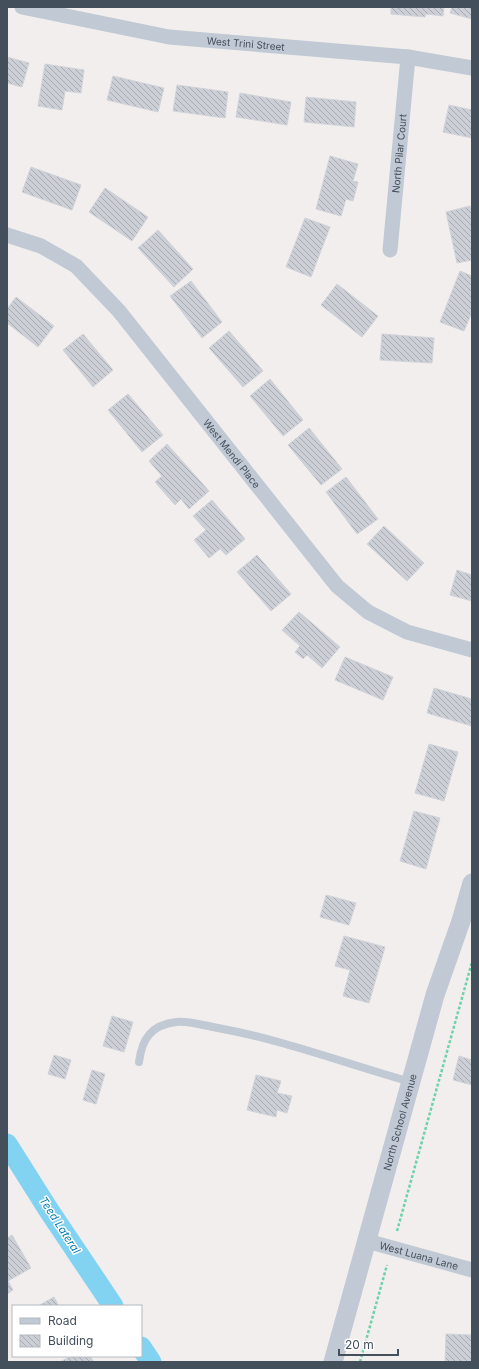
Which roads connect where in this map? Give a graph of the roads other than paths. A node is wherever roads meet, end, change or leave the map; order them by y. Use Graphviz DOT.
graph roads {
  1 [pos="22,7"];
  2 [pos="408,57"];
  3 [pos="472,68"];
  4 [pos="7,235"];
  5 [pos="390,250"];
  6 [pos="472,650"];
  7 [pos="472,883"];
  8 [pos="467,923"];
  9 [pos="139,1062"];
  10 [pos="411,1082"];
  11 [pos="367,1241"];
  12 [pos="472,1270"];
  13 [pos="333,1362"];
  1 -- 2 [label="street, West Trini Street"];
  2 -- 3 [label="street, West Trini Street"];
  2 -- 5 [label="street, North Pilar Court"];
  4 -- 6 [label="street, West Mendi Place"];
  7 -- 8 [label="street, North School Avenue"];
  8 -- 10 [label="street, North School Avenue"];
  9 -- 10 [label="lane"];
  10 -- 11 [label="street, North School Avenue"];
  11 -- 12 [label="street, West Luana Lane"];
  11 -- 13 [label="street, North School Avenue"];
}
